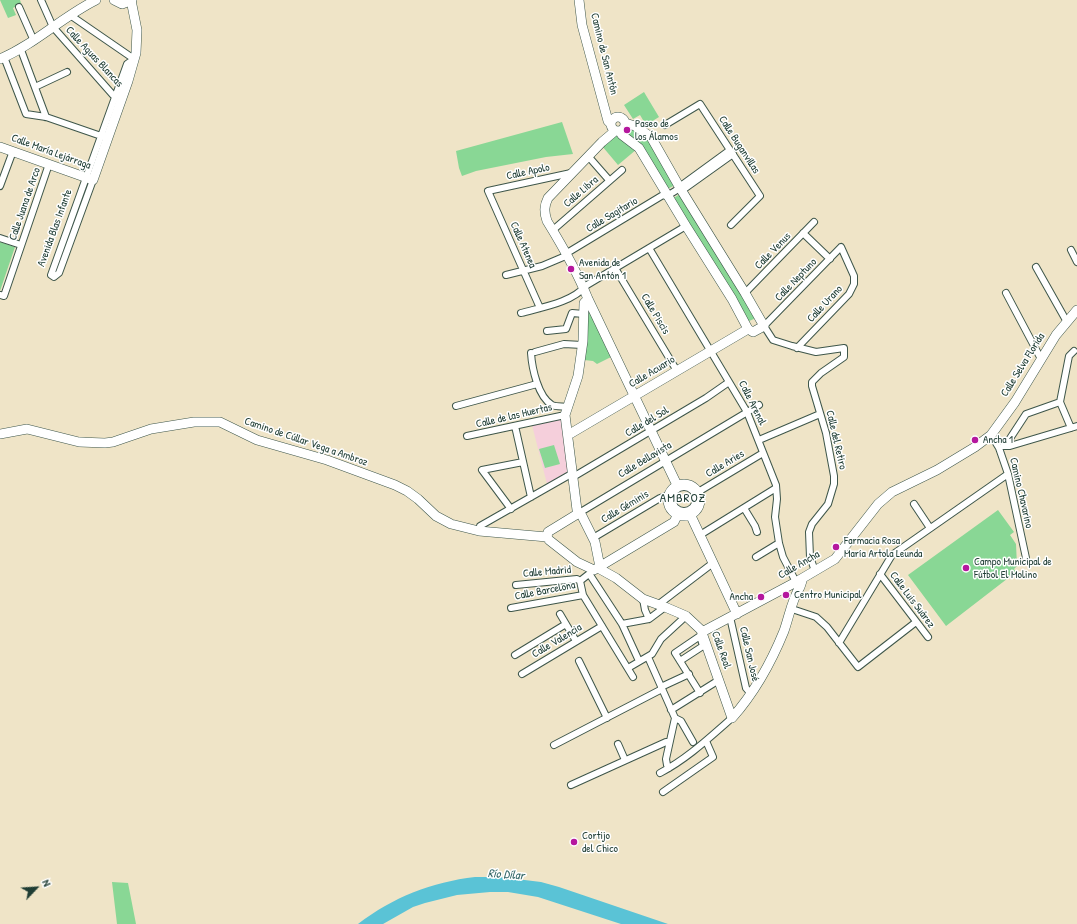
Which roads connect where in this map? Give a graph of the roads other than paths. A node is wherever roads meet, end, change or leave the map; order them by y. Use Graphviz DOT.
graph roads {
  1 [pos="42,0"];
  2 [pos="96,0"];
  3 [pos="114,0"];
  4 [pos="579,0"];
  5 [pos="129,1"];
  6 [pos="86,2"];
  7 [pos="19,7"];
  8 [pos="70,15"];
  9 [pos="52,27"];
  10 [pos="34,42"];
  11 [pos="21,50"];
  12 [pos="2,57"];
  13 [pos="134,59"];
  14 [pos="67,72"];
  15 [pos="35,87"];
  16 [pos="118,97"];
  17 [pos="46,118"];
  18 [pos="625,123"];
  19 [pos="613,124"];
  20 [pos="665,125"];
  21 [pos="104,138"];
  22 [pos="0,146"];
  23 [pos="13,151"];
  24 [pos="731,152"];
  25 [pos="588,156"];
  26 [pos="49,164"];
  27 [pos="622,170"];
  28 [pos="571,173"];
  29 [pos="90,178"];
  30 [pos="610,180"];
  31 [pos="0,186"];
  32 [pos="680,188"];
  33 [pos="488,191"];
  34 [pos="667,196"];
  35 [pos="814,222"];
  36 [pos="731,225"];
  37 [pos="686,226"];
  38 [pos="553,230"];
  39 [pos="803,233"];
  40 [pos="0,238"];
  41 [pos="21,245"];
  42 [pos="841,247"];
  43 [pos="649,248"];
  44 [pos="1071,250"];
  45 [pos="568,254"];
  46 [pos="830,258"];
  47 [pos="1077,262"];
  48 [pos="1036,267"];
  49 [pos="615,268"];
  50 [pos="524,271"];
  51 [pos="506,275"];
  52 [pos="584,289"];
  53 [pos="745,293"];
  54 [pos="1006,293"];
  55 [pos="2,295"];
  56 [pos="588,299"];
  57 [pos="540,308"];
  58 [pos="1077,310"];
  59 [pos="521,313"];
  60 [pos="584,314"];
  61 [pos="1067,322"];
  62 [pos="762,323"];
  63 [pos="747,328"];
  64 [pos="547,331"];
  65 [pos="582,347"];
  66 [pos="797,348"];
  67 [pos="710,351"];
  68 [pos="1074,351"];
  69 [pos="1041,359"];
  70 [pos="677,371"];
  71 [pos="730,382"];
  72 [pos="537,384"];
  73 [pos="634,396"];
  74 [pos="1060,402"];
  75 [pos="759,405"];
  76 [pos="456,406"];
  77 [pos="566,411"];
  78 [pos="748,412"];
  79 [pos="820,414"];
  80 [pos="515,426"];
  81 [pos="1074,427"];
  82 [pos="651,430"];
  83 [pos="0,434"];
  84 [pos="568,435"];
  85 [pos="991,435"];
  86 [pos="467,436"];
  87 [pos="759,440"];
  88 [pos="1005,446"];
  89 [pos="762,453"];
  90 [pos="666,461"];
  91 [pos="523,462"];
  92 [pos="1008,474"];
  93 [pos="573,475"];
  94 [pos="677,485"];
  95 [pos="776,488"];
  96 [pos="698,492"];
  97 [pos="669,495"];
  98 [pos="531,497"];
  99 [pos="914,504"];
  100 [pos="744,508"];
  101 [pos="510,509"];
  102 [pos="692,510"];
  103 [pos="579,513"];
  104 [pos="678,514"];
  105 [pos="930,528"];
  106 [pos="480,530"];
  107 [pos="757,532"];
  108 [pos="700,535"];
  109 [pos="547,537"];
  110 [pos="593,538"];
  111 [pos="779,543"];
  112 [pos="756,556"];
  113 [pos="1026,558"];
  114 [pos="713,563"];
  115 [pos="596,570"];
  116 [pos="815,570"];
  117 [pos="880,574"];
  118 [pos="580,581"];
  119 [pos="798,584"];
  120 [pos="516,585"];
  121 [pos="583,595"];
  122 [pos="643,599"];
  123 [pos="662,605"];
  124 [pos="512,608"];
  125 [pos="792,609"];
  126 [pos="560,614"];
  127 [pos="686,616"];
  128 [pos="734,616"];
  129 [pos="650,619"];
  130 [pos="916,622"];
  131 [pos="566,624"];
  132 [pos="622,624"];
  133 [pos="602,626"];
  134 [pos="702,632"];
  135 [pos="928,637"];
  136 [pos="576,641"];
  137 [pos="839,643"];
  138 [pos="515,655"];
  139 [pos="648,656"];
  140 [pos="639,660"];
  141 [pos="579,661"];
  142 [pos="680,661"];
  143 [pos="628,668"];
  144 [pos="522,674"];
  145 [pos="689,674"];
  146 [pos="634,677"];
  147 [pos="719,680"];
  148 [pos="662,688"];
  149 [pos="700,693"];
  150 [pos="751,694"];
  151 [pos="671,710"];
  152 [pos="607,718"];
  153 [pos="675,718"];
  154 [pos="732,718"];
  155 [pos="706,741"];
  156 [pos="669,742"];
  157 [pos="693,742"];
  158 [pos="618,744"];
  159 [pos="554,745"];
  160 [pos="625,760"];
  161 [pos="669,768"];
  162 [pos="660,773"];
  163 [pos="571,784"];
  164 [pos="663,792"];
  1 -- 9 [label="street"];
  2 -- 6 [label="street"];
  3 -- 5 [label="street"];
  4 -- 19 [label="street, Camino de San Antón"];
  5 -- 13 [label="street, Avenida Blas Infante"];
  6 -- 8 [label="street"];
  7 -- 10 [label="street"];
  8 -- 9 [label="street"];
  8 -- 13 [label="street"];
  9 -- 10 [label="street"];
  9 -- 16 [label="street, Calle Aguas Blancas"];
  10 -- 11 [label="street"];
  11 -- 12 [label="street"];
  11 -- 15 [label="street"];
  12 -- 17 [label="street"];
  13 -- 16 [label="street, Avenida Blas Infante"];
  14 -- 15 [label="street"];
  15 -- 17 [label="street"];
  16 -- 21 [label="street, Avenida Blas Infante"];
  17 -- 21 [label="street"];
  18 -- 19 [label="street"];
  18 -- 19 [label="street"];
  18 -- 32 [label="street"];
  19 -- 25 [label="street"];
  19 -- 34 [label="street"];
  20 -- 24 [label="street, Calle Buganvillas"];
  21 -- 29 [label="street, Avenida Blas Infante"];
  22 -- 23 [label="street, Calle María Lejárraga"];
  23 -- 26 [label="street, Calle María Lejárraga"];
  23 -- 31 [label="street"];
  24 -- 32 [label="street"];
  24 -- 36 [label="street, Calle Buganvillas"];
  25 -- 28 [label="street"];
  25 -- 30 [label="street"];
  26 -- 29 [label="street, Calle María Lejárraga"];
  26 -- 41 [label="street, Calle Juana de Arco"];
  27 -- 30 [label="street, Calle Libra"];
  28 -- 33 [label="street, Calle Apolo"];
  28 -- 38 [label="street"];
  29 -- 29 [label="street, Avenida Blas Infante"];
  30 -- 38 [label="street, Calle Libra"];
  32 -- 34 [label="street"];
  32 -- 53 [label="street"];
  33 -- 50 [label="street, Calle Atenea"];
  34 -- 37 [label="street"];
  34 -- 45 [label="street, Calle Sagitario"];
  35 -- 39 [label="street, Calle Venus"];
  37 -- 43 [label="street"];
  37 -- 63 [label="street"];
  38 -- 45 [label="street"];
  39 -- 46 [label="street"];
  39 -- 53 [label="street, Calle Venus"];
  40 -- 41 [label="street"];
  41 -- 55 [label="street, Calle Juana de Arco"];
  42 -- 46 [label="street, Calle Neptuno"];
  42 -- 66 [label="street, Calle Urano"];
  43 -- 49 [label="street"];
  43 -- 67 [label="street, Calle Arenal"];
  44 -- 47 [label="street"];
  45 -- 50 [label="street, Calle Sagitario"];
  45 -- 52 [label="street"];
  46 -- 62 [label="street, Calle Neptuno"];
  48 -- 61 [label="street"];
  49 -- 52 [label="street"];
  49 -- 70 [label="street, Calle Piscis"];
  50 -- 51 [label="street, Calle Sagitario"];
  50 -- 57 [label="street, Calle Atenea"];
  52 -- 56 [label="street"];
  52 -- 57 [label="street"];
  53 -- 62 [label="street"];
  54 -- 69 [label="street"];
  56 -- 60 [label="street"];
  56 -- 73 [label="street"];
  57 -- 59 [label="street"];
  58 -- 61 [label="street, Calle Selva Florida"];
  60 -- 64 [label="street"];
  60 -- 65 [label="street"];
  61 -- 69 [label="street, Calle Selva Florida"];
  62 -- 63 [label="street, Calle Acuario"];
  62 -- 66 [label="street"];
  63 -- 67 [label="street, Calle Acuario"];
  65 -- 72 [label="street"];
  65 -- 77 [label="street"];
  66 -- 79 [label="street, Calle del Retiro"];
  67 -- 70 [label="street, Calle Acuario"];
  67 -- 71 [label="street, Calle Arenal"];
  68 -- 74 [label="street"];
  69 -- 85 [label="street, Calle Selva Florida"];
  70 -- 73 [label="street, Calle Acuario"];
  71 -- 78 [label="street, Calle Arenal"];
  71 -- 82 [label="street, Calle del Sol"];
  72 -- 76 [label="street"];
  72 -- 77 [label="street"];
  73 -- 82 [label="street"];
  73 -- 84 [label="street, Calle Acuario"];
  74 -- 81 [label="street"];
  74 -- 88 [label="street"];
  75 -- 78 [label="street, Calle Bellavista"];
  77 -- 80 [label="street, Calle de las Huertas"];
  77 -- 84 [label="street"];
  78 -- 87 [label="street, Calle Arenal"];
  78 -- 90 [label="street, Calle Bellavista"];
  79 -- 87 [label="street"];
  79 -- 116 [label="street, Calle del Retiro"];
  80 -- 86 [label="street, Calle de las Huertas"];
  80 -- 91 [label="street"];
  81 -- 88 [label="street"];
  82 -- 90 [label="street"];
  82 -- 93 [label="street, Calle del Sol"];
  83 -- 106 [label="street, Camino de Cúllar Vega a Ambroz"];
  84 -- 93 [label="street"];
  85 -- 88 [label="street, Camino Chavarino"];
  85 -- 116 [label="street, Calle Ancha"];
  87 -- 89 [label="street, Calle Arenal"];
  88 -- 92 [label="street, Camino Chavarino"];
  89 -- 95 [label="street, Calle Arenal"];
  89 -- 96 [label="street, Calle Aries"];
  90 -- 94 [label="street"];
  90 -- 103 [label="street, Calle Bellavista"];
  91 -- 98 [label="street"];
  91 -- 101 [label="street"];
  92 -- 105 [label="street"];
  92 -- 113 [label="street, Camino Chavarino"];
  93 -- 98 [label="street, Calle del Sol"];
  93 -- 103 [label="street"];
  94 -- 96 [label="street"];
  94 -- 97 [label="street"];
  95 -- 100 [label="street"];
  95 -- 111 [label="street, Calle Arenal"];
  96 -- 102 [label="street"];
  97 -- 104 [label="street"];
  97 -- 110 [label="street, Calle Géminis"];
  98 -- 101 [label="street, Calle del Sol"];
  99 -- 105 [label="street"];
  100 -- 107 [label="street"];
  100 -- 108 [label="street"];
  101 -- 106 [label="street, Calle del Sol"];
  102 -- 104 [label="street"];
  102 -- 108 [label="street"];
  103 -- 109 [label="street, Calle Bellavista"];
  103 -- 110 [label="street"];
  104 -- 115 [label="street"];
  105 -- 117 [label="street"];
  106 -- 109 [label="street, Camino de Cúllar Vega a Ambroz"];
  108 -- 114 [label="street"];
  109 -- 115 [label="street, Calle Real"];
  110 -- 115 [label="street"];
  111 -- 112 [label="street"];
  111 -- 119 [label="street, Calle Arenal"];
  114 -- 123 [label="street"];
  114 -- 128 [label="street"];
  115 -- 118 [label="street"];
  115 -- 122 [label="street, Calle Real"];
  115 -- 132 [label="street"];
  116 -- 119 [label="street, Calle Ancha"];
  117 -- 130 [label="street, Calle Luis Suárez"];
  117 -- 137 [label="street"];
  118 -- 120 [label="street, Calle Madrid"];
  118 -- 121 [label="street"];
  119 -- 125 [label="street"];
  119 -- 128 [label="street, Calle Ancha"];
  121 -- 124 [label="street, Calle Barcelona"];
  121 -- 133 [label="street"];
  122 -- 123 [label="street, Calle Real"];
  122 -- 129 [label="street"];
  123 -- 127 [label="street, Calle Real"];
  123 -- 129 [label="street"];
  125 -- 137 [label="street"];
  125 -- 150 [label="street"];
  126 -- 131 [label="street"];
  127 -- 134 [label="street, Calle Real"];
  127 -- 139 [label="street"];
  128 -- 134 [label="street, Calle Ancha"];
  128 -- 150 [label="street, Calle San José"];
  129 -- 132 [label="street"];
  130 -- 135 [label="street, Calle Luis Suárez"];
  130 -- 137 [label="street"];
  131 -- 136 [label="street"];
  131 -- 138 [label="street"];
  132 -- 140 [label="street"];
  133 -- 136 [label="street, Calle Valencia"];
  133 -- 143 [label="street"];
  134 -- 147 [label="street, Calle Real"];
  136 -- 144 [label="street, Calle Valencia"];
  139 -- 140 [label="street"];
  139 -- 148 [label="street"];
  140 -- 143 [label="street"];
  141 -- 152 [label="street"];
  142 -- 142 [label="street"];
  142 -- 145 [label="street"];
  143 -- 146 [label="street"];
  145 -- 148 [label="street"];
  145 -- 149 [label="street"];
  147 -- 149 [label="street"];
  147 -- 154 [label="street, Calle Real"];
  148 -- 151 [label="street"];
  148 -- 152 [label="street"];
  149 -- 151 [label="street"];
  150 -- 154 [label="street"];
  151 -- 153 [label="street"];
  152 -- 159 [label="street"];
  153 -- 156 [label="street"];
  153 -- 157 [label="street"];
  154 -- 155 [label="street"];
  155 -- 161 [label="street"];
  155 -- 164 [label="street"];
  156 -- 160 [label="street"];
  156 -- 161 [label="street"];
  158 -- 160 [label="street"];
  160 -- 163 [label="street"];
  161 -- 162 [label="street"];
}
